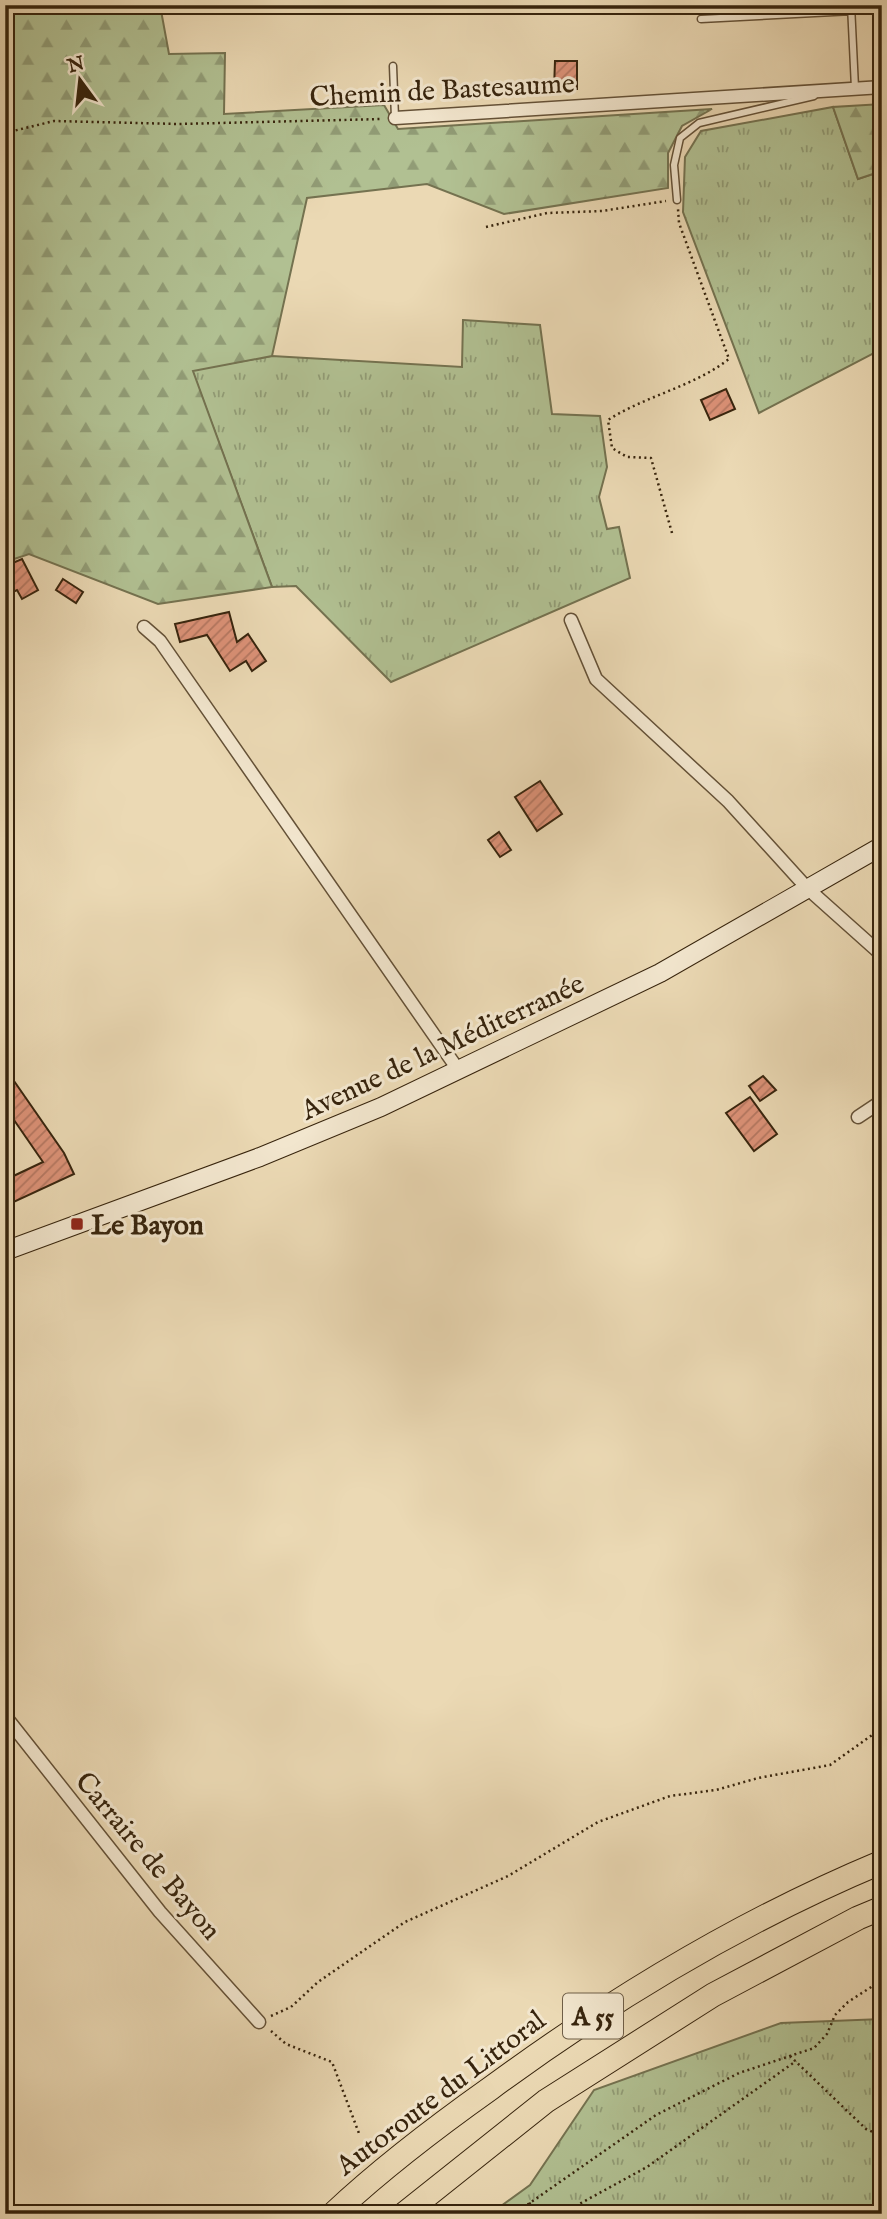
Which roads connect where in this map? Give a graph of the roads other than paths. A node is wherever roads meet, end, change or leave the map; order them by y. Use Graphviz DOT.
graph roads {
  1 [pos="852,8"];
  2 [pos="701,19"];
  3 [pos="393,65"];
  4 [pos="882,87"];
  5 [pos="848,88"];
  6 [pos="395,118"];
  7 [pos="677,200"];
  8 [pos="571,620"];
  9 [pos="144,627"];
  10 [pos="882,846"];
  11 [pos="807,888"];
  12 [pos="882,955"];
  13 [pos="459,1071"];
  14 [pos="882,1101"];
  15 [pos="858,1117"];
  16 [pos="5,1251"];
  17 [pos="5,1716"];
  18 [pos="882,1862"];
  19 [pos="882,1908"];
  20 [pos="259,2022"];
  21 [pos="332,2214"];
  22 [pos="404,2214"];
  1 -- 2 [label="lane"];
  1 -- 5 [label="lane"];
  3 -- 6 [label="lane"];
  4 -- 5 [label="street, Chemin de Bastesaume"];
  5 -- 6 [label="street, Chemin de Bastesaume"];
  5 -- 7 [label="lane"];
  8 -- 11 [label="street"];
  9 -- 13 [label="street"];
  10 -- 11 [label="main road, Avenue de la Méditerranée"];
  11 -- 12 [label="street"];
  11 -- 13 [label="main road, Avenue de la Méditerranée"];
  13 -- 16 [label="main road, Avenue de la Méditerranée"];
  14 -- 15 [label="street"];
  17 -- 20 [label="street, Carraire de Bayon"];
  18 -- 21 [label="highway, Autoroute du Littoral / A 55"];
  19 -- 22 [label="highway, A 55"];
}
